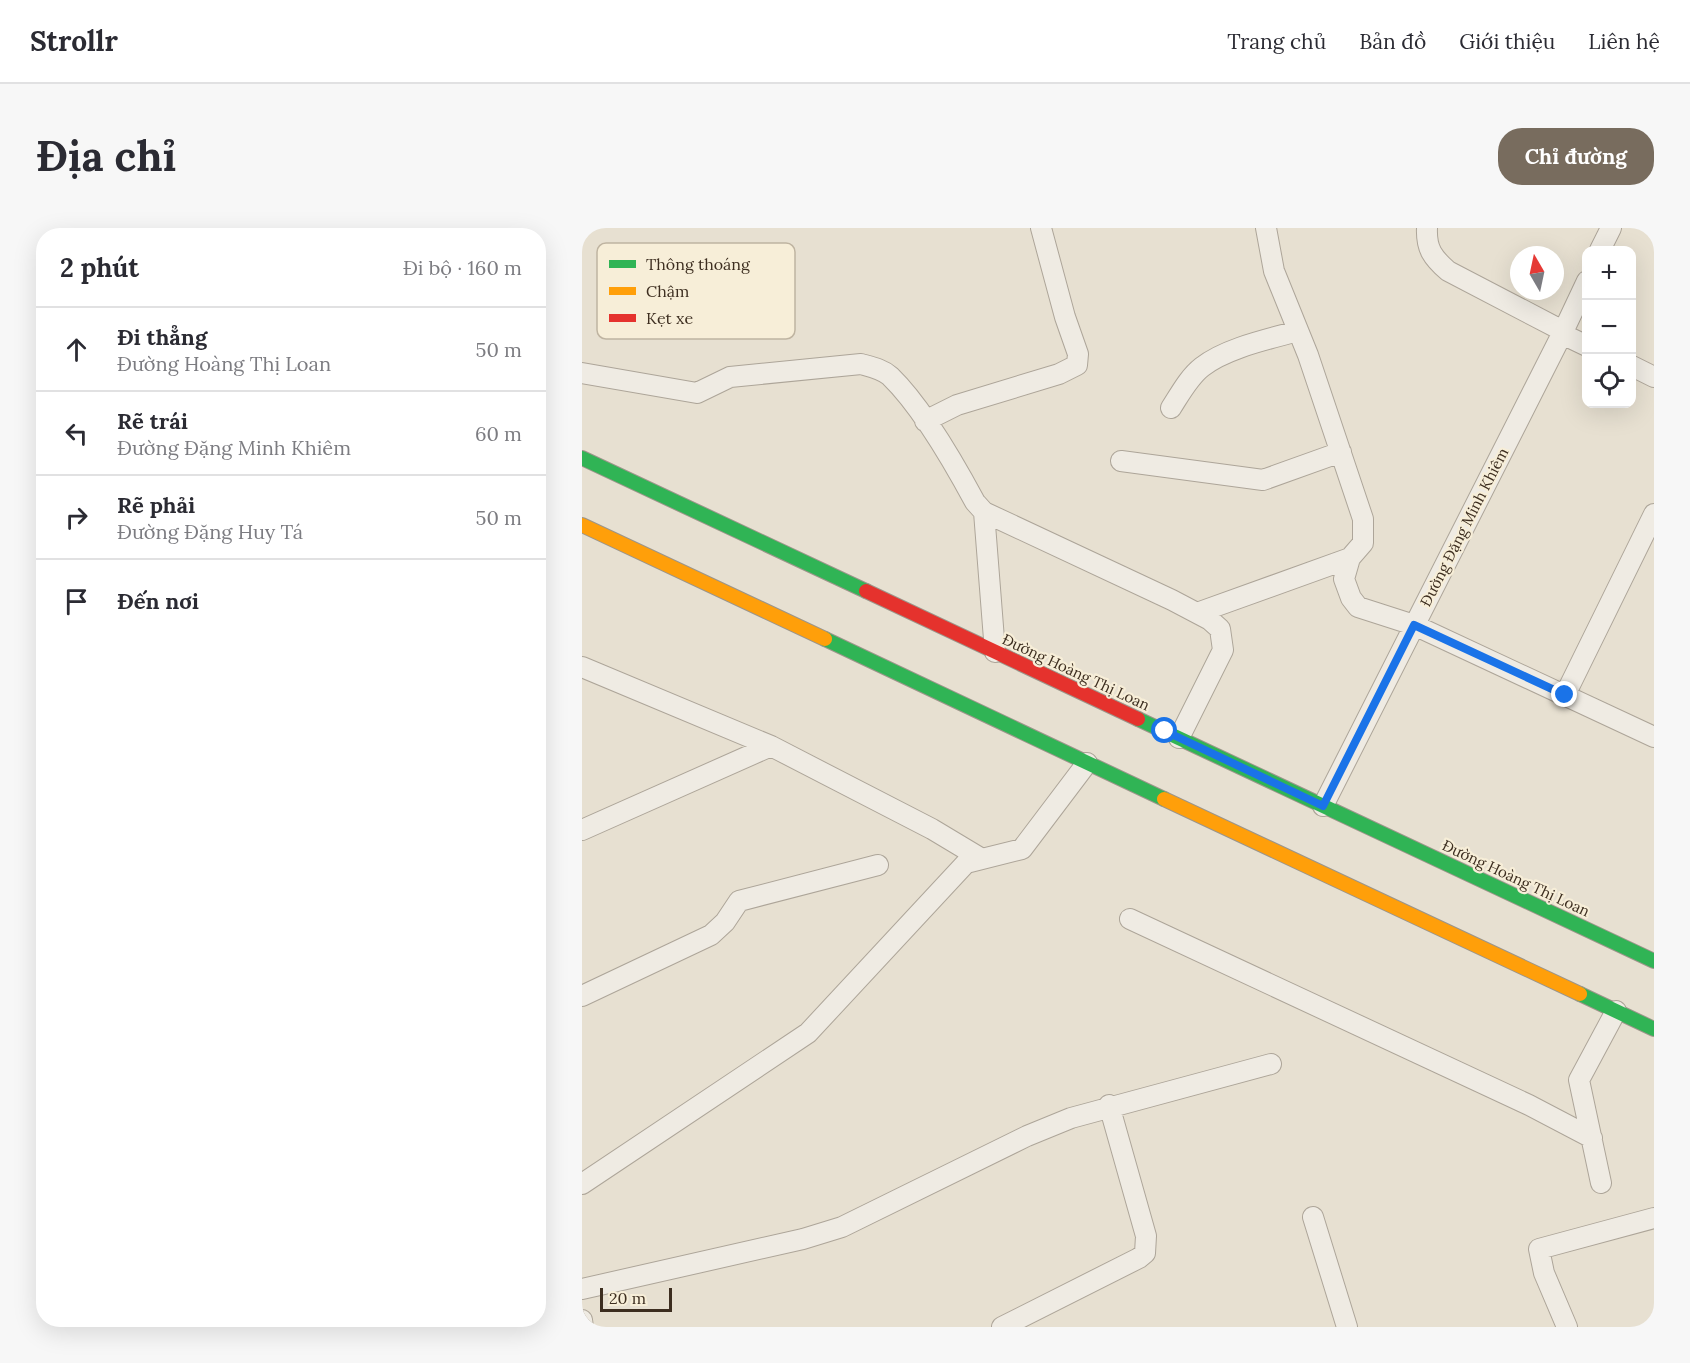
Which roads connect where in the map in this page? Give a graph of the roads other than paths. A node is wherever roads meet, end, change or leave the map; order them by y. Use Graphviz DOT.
graph roads {
  1 [pos="1041,228"];
  2 [pos="1266,228"];
  3 [pos="1427,228"];
  4 [pos="1611,228"];
  5 [pos="1602,246"];
  6 [pos="1582,291"];
  7 [pos="1298,331"];
  8 [pos="1562,333"];
  9 [pos="1582,343"];
  10 [pos="1636,368"];
  11 [pos="582,373"];
  12 [pos="1654,376"];
  13 [pos="1172,408"];
  14 [pos="925,420"];
  15 [pos="1341,452"];
  16 [pos="582,458"];
  17 [pos="1121,461"];
  18 [pos="984,512"];
  19 [pos="1654,514"];
  20 [pos="582,525"];
  21 [pos="1350,558"];
  22 [pos="1197,613"];
  23 [pos="1414,625"];
  24 [pos="995,652"];
  25 [pos="582,667"];
  26 [pos="1565,695"];
  27 [pos="1654,736"];
  28 [pos="1179,738"];
  29 [pos="771,746"];
  30 [pos="1087,762"];
  31 [pos="1323,806"];
  32 [pos="582,830"];
  33 [pos="982,859"];
  34 [pos="878,866"];
  35 [pos="1130,919"];
  36 [pos="1654,961"];
  37 [pos="582,996"];
  38 [pos="1616,1011"];
  39 [pos="1654,1029"];
  40 [pos="1272,1064"];
  41 [pos="1109,1106"];
  42 [pos="1592,1138"];
  43 [pos="1601,1183"];
  44 [pos="582,1184"];
  45 [pos="1313,1217"];
  46 [pos="1654,1218"];
  47 [pos="582,1289"];
  48 [pos="582,1320"];
  49 [pos="583,1327"];
  50 [pos="1002,1327"];
  51 [pos="1347,1327"];
  52 [pos="1567,1327"];
  1 -- 14 [label="street"];
  2 -- 7 [label="street"];
  3 -- 8 [label="street"];
  4 -- 5 [label="street"];
  6 -- 8 [label="street, Đường Đặng Minh Khiêm"];
  7 -- 13 [label="street"];
  7 -- 15 [label="street"];
  8 -- 9 [label="street"];
  8 -- 23 [label="street, Đường Đặng Minh Khiêm"];
  10 -- 12 [label="street"];
  11 -- 14 [label="street"];
  14 -- 18 [label="street"];
  15 -- 17 [label="street"];
  15 -- 21 [label="street"];
  16 -- 24 [label="main road, Đường Hoàng Thị Loan"];
  18 -- 22 [label="street"];
  18 -- 24 [label="street"];
  19 -- 26 [label="street"];
  20 -- 30 [label="main road"];
  21 -- 22 [label="street"];
  21 -- 23 [label="street"];
  22 -- 28 [label="street"];
  23 -- 26 [label="street"];
  23 -- 31 [label="street, Đường Đặng Minh Khiêm"];
  24 -- 28 [label="main road, Đường Hoàng Thị Loan"];
  25 -- 29 [label="street"];
  26 -- 27 [label="street"];
  28 -- 31 [label="main road, Đường Hoàng Thị Loan"];
  29 -- 32 [label="street"];
  29 -- 33 [label="street"];
  30 -- 33 [label="street"];
  30 -- 38 [label="main road"];
  31 -- 36 [label="main road, Đường Hoàng Thị Loan"];
  33 -- 44 [label="street"];
  34 -- 37 [label="street"];
  35 -- 42 [label="street"];
  38 -- 39 [label="main road"];
  38 -- 42 [label="street"];
  40 -- 41 [label="street"];
  41 -- 47 [label="street"];
  41 -- 50 [label="street"];
  42 -- 43 [label="street"];
  45 -- 51 [label="street"];
  46 -- 52 [label="street"];
  48 -- 49 [label="street"];
}
